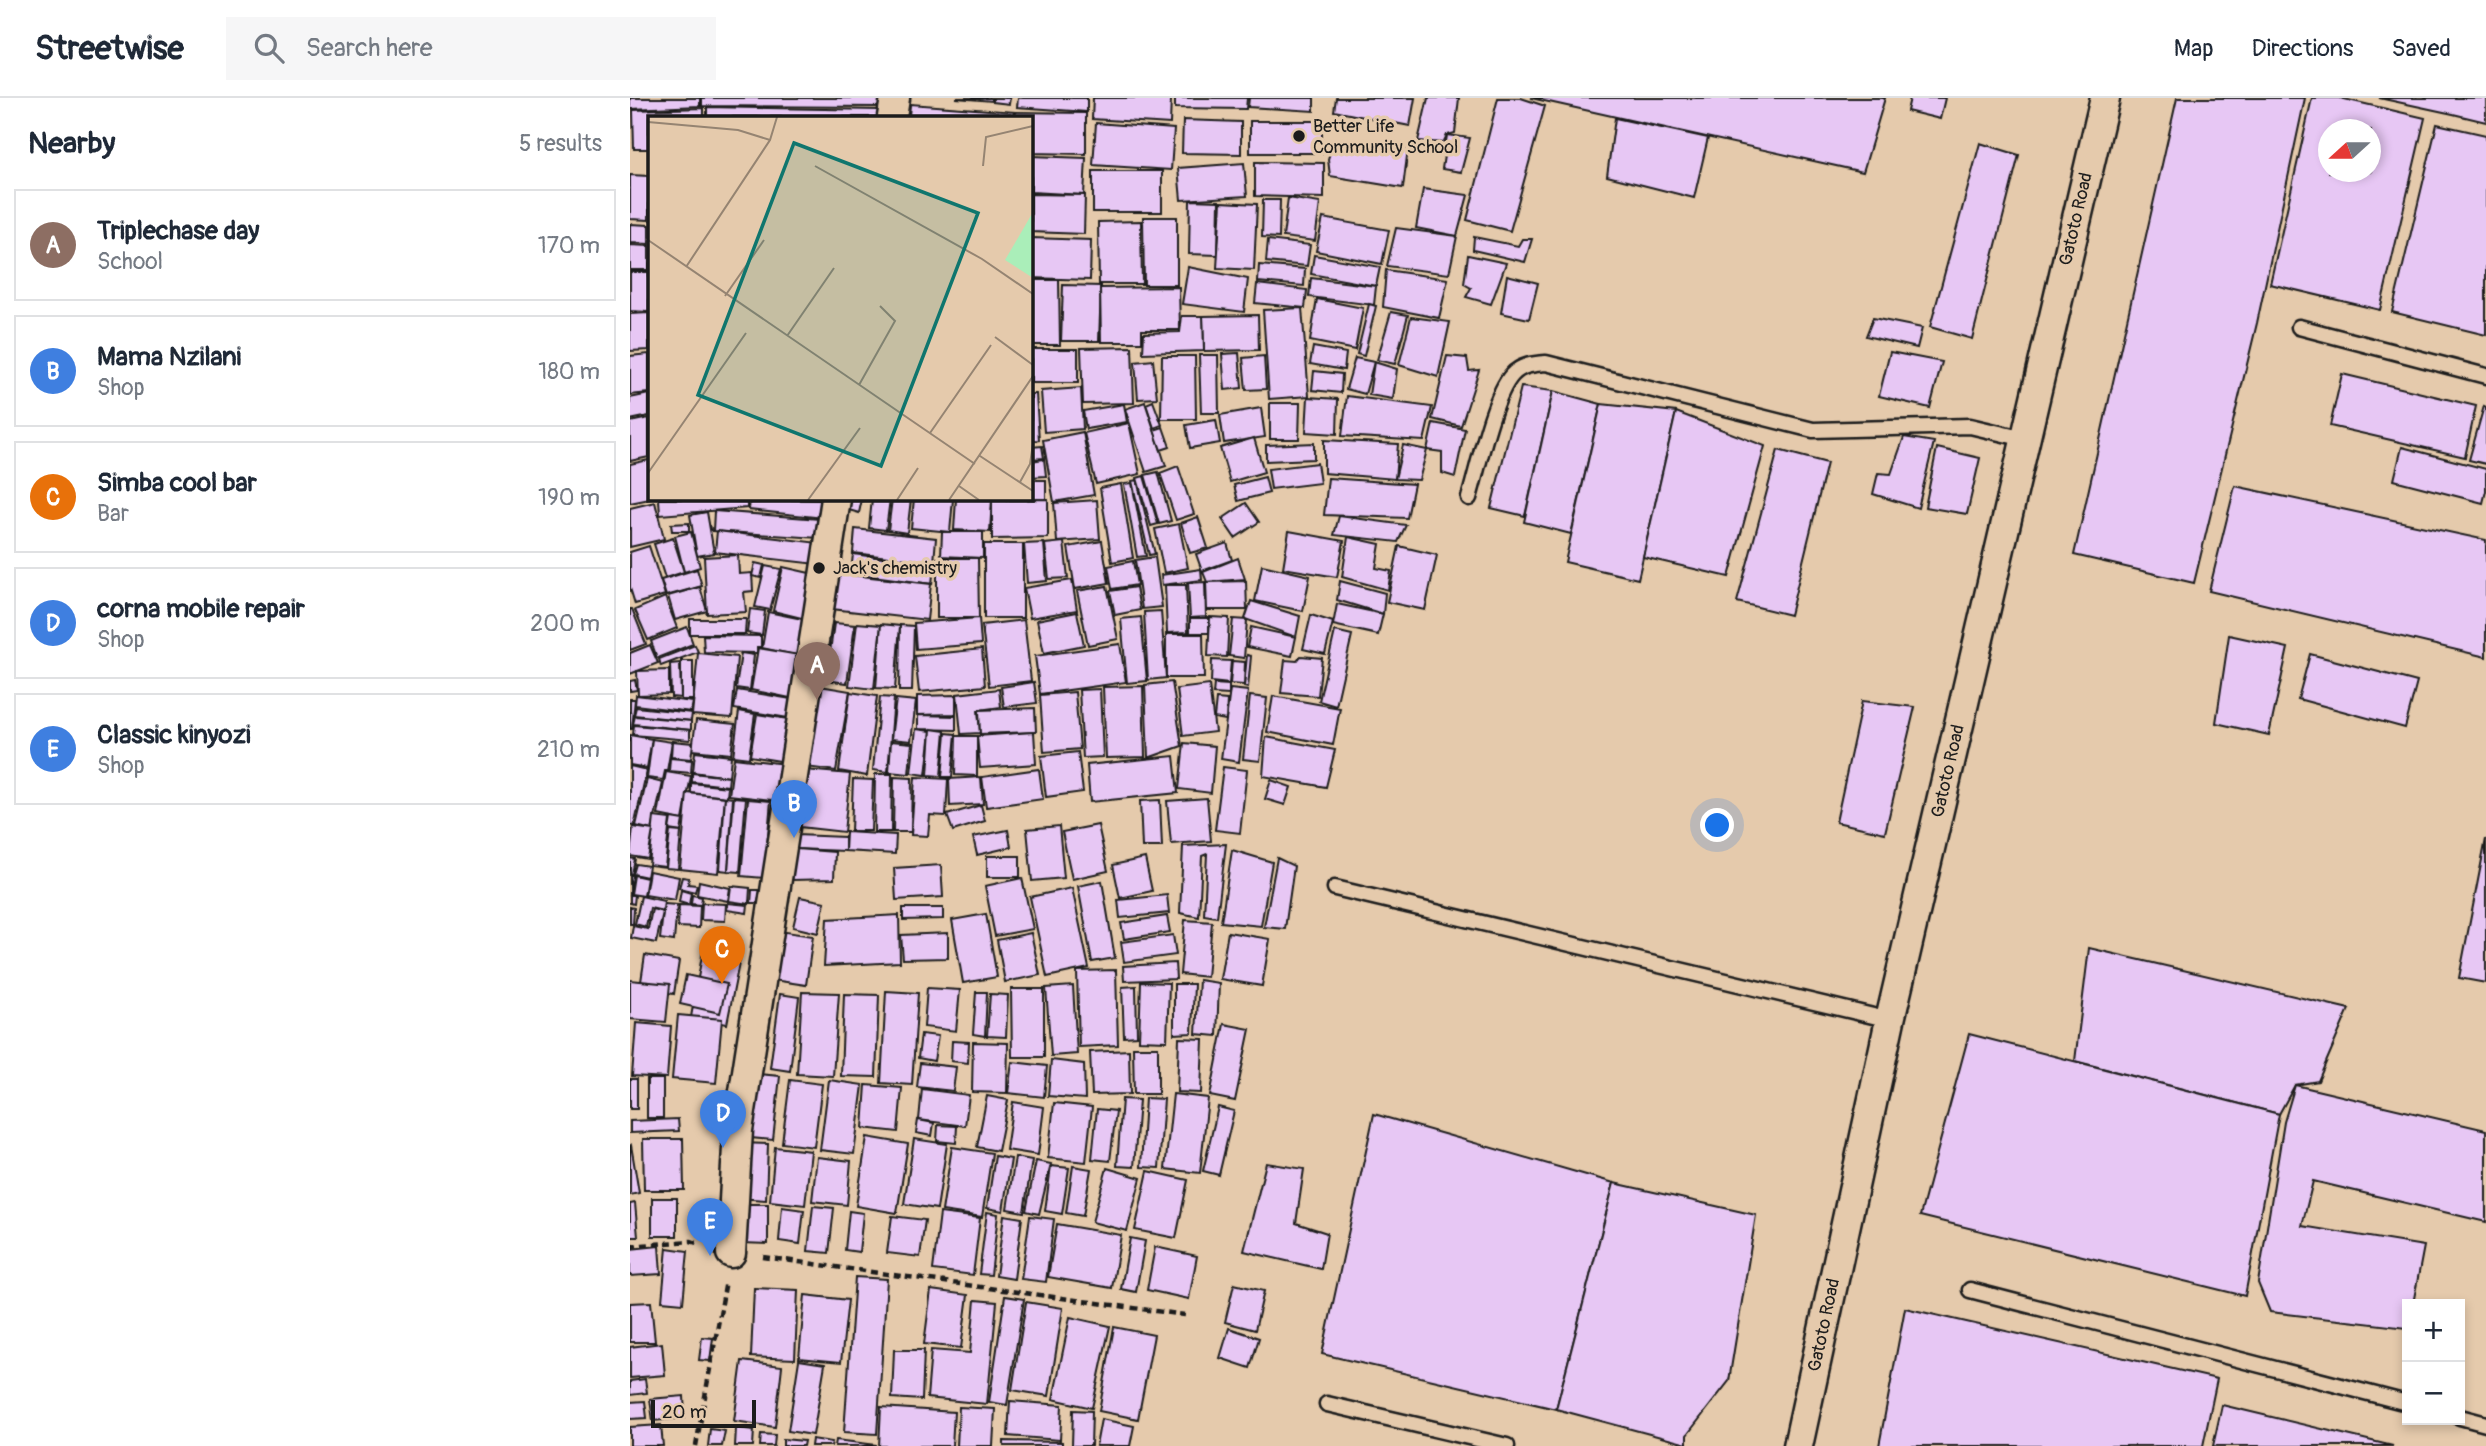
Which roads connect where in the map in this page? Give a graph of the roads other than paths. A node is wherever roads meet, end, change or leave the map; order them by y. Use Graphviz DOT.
graph roads {
  1 [pos="895,98"];
  2 [pos="2105,98"];
  3 [pos="892,116"];
  4 [pos="2298,327"];
  5 [pos="2486,376"];
  6 [pos="2025,439"];
  7 [pos="1469,498"];
  8 [pos="836,500"];
  9 [pos="1335,888"];
  10 [pos="1890,1020"];
  11 [pos="731,1253"];
  12 [pos="1970,1290"];
  13 [pos="2402,1402"];
  14 [pos="1327,1404"];
  15 [pos="2465,1418"];
  16 [pos="2486,1423"];
  17 [pos="1507,1446"];
  18 [pos="1798,1446"];
  1 -- 3 [label="street"];
  2 -- 6 [label="street, Gatoto Road"];
  4 -- 5 [label="lane"];
  6 -- 7 [label="lane"];
  6 -- 10 [label="street, Gatoto Road"];
  8 -- 11 [label="street"];
  9 -- 10 [label="lane"];
  10 -- 18 [label="street, Gatoto Road"];
  12 -- 13 [label="lane"];
  14 -- 17 [label="lane"];
  15 -- 16 [label="lane"];
}
